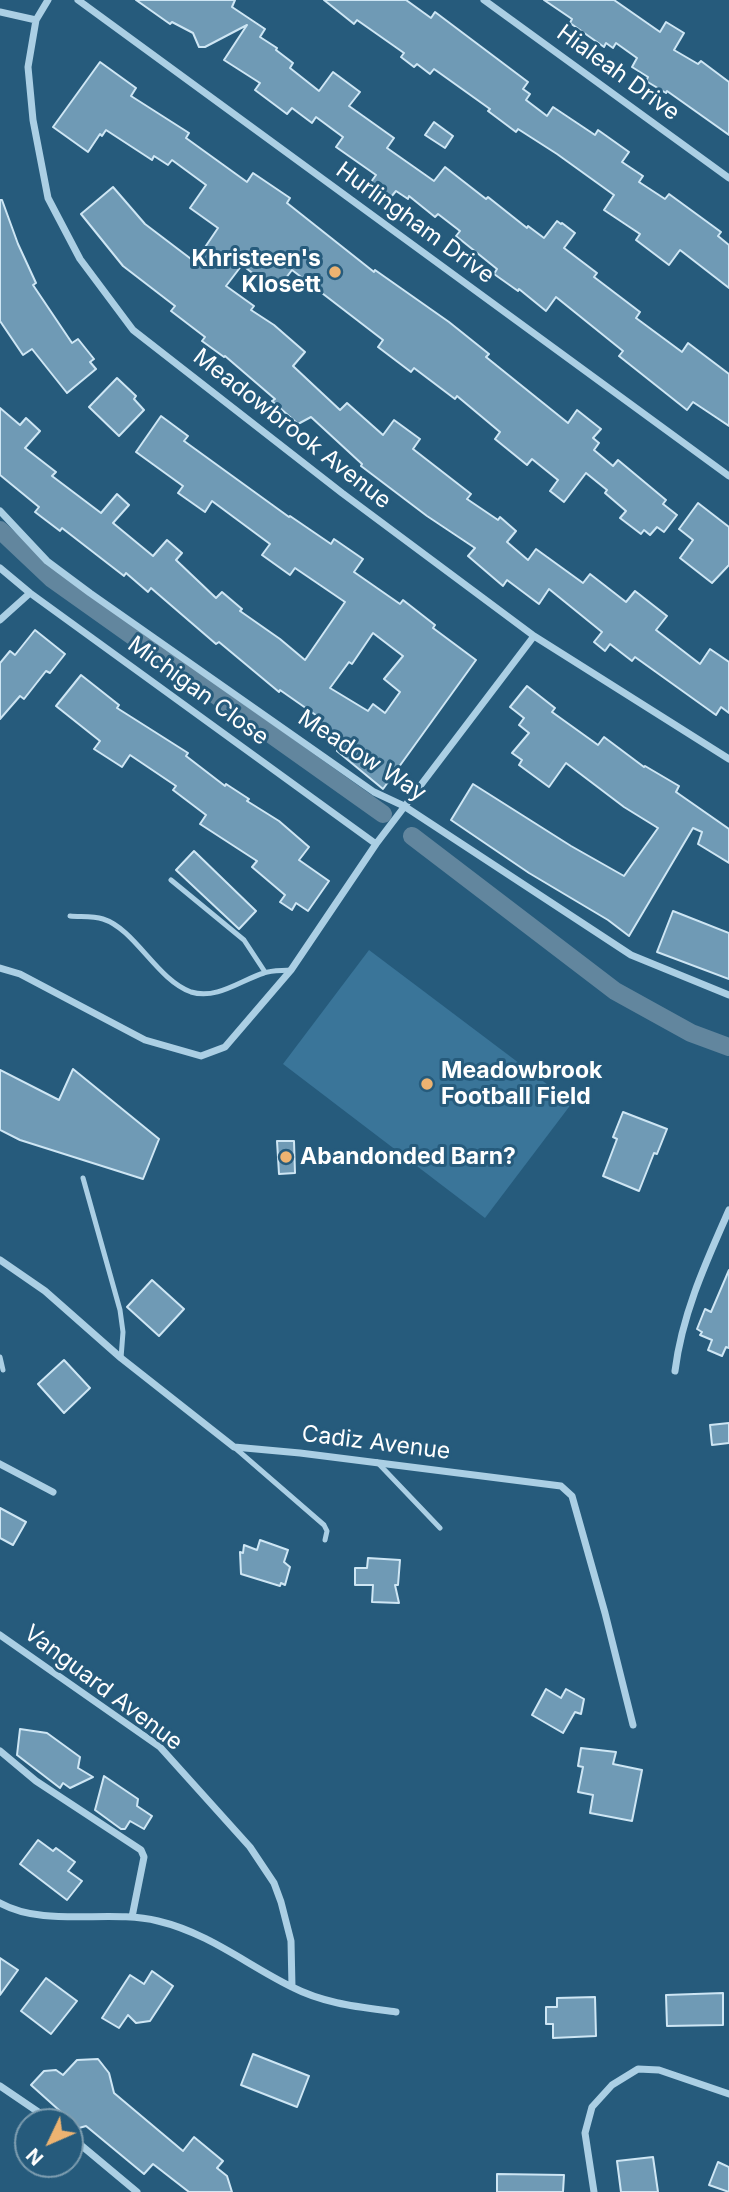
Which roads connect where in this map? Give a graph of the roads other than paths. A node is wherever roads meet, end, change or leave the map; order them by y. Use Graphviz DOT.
graph roads {
  1 [pos="48,0"];
  2 [pos="78,0"];
  3 [pos="484,0"];
  4 [pos="0,12"];
  5 [pos="36,20"];
  6 [pos="729,178"];
  7 [pos="729,476"];
  8 [pos="0,511"];
  9 [pos="0,568"];
  10 [pos="30,593"];
  11 [pos="0,620"];
  12 [pos="534,636"];
  13 [pos="729,759"];
  14 [pos="404,806"];
  15 [pos="376,844"];
  16 [pos="171,880"];
  17 [pos="70,916"];
  18 [pos="0,968"];
  19 [pos="291,970"];
  20 [pos="265,972"];
  21 [pos="729,995"];
  22 [pos="83,1178"];
  23 [pos="729,1210"];
  24 [pos="0,1260"];
  25 [pos="0,1357"];
  26 [pos="121,1358"];
  27 [pos="3,1370"];
  28 [pos="674,1371"];
  29 [pos="234,1447"];
  30 [pos="377,1462"];
  31 [pos="0,1464"];
  32 [pos="53,1492"];
  33 [pos="440,1528"];
  34 [pos="325,1540"];
  35 [pos="0,1636"];
  36 [pos="633,1725"];
  37 [pos="0,1751"];
  38 [pos="0,1903"];
  39 [pos="132,1917"];
  40 [pos="292,1987"];
  41 [pos="396,2012"];
  42 [pos="0,2086"];
  43 [pos="729,2094"];
  44 [pos="32,2108"];
  45 [pos="84,2147"];
  46 [pos="137,2192"];
  47 [pos="594,2192"];
  1 -- 5 [label="street, Meadowbrook Avenue"];
  2 -- 7 [label="street, Hurlingham Drive"];
  3 -- 6 [label="street, Hialeah Drive"];
  4 -- 5 [label="street"];
  5 -- 12 [label="street, Meadowbrook Avenue"];
  8 -- 14 [label="street, Meadow Way"];
  9 -- 10 [label="street, Michigan Close"];
  10 -- 11 [label="street"];
  10 -- 15 [label="street, Michigan Close"];
  12 -- 13 [label="street, Meadowbrook Avenue"];
  12 -- 14 [label="street"];
  14 -- 15 [label="street"];
  14 -- 21 [label="street, Meadow Way"];
  15 -- 19 [label="street"];
  16 -- 20 [label="lane"];
  17 -- 20 [label="lane"];
  18 -- 19 [label="street"];
  19 -- 20 [label="lane"];
  22 -- 26 [label="lane"];
  23 -- 28 [label="street"];
  24 -- 26 [label="street"];
  25 -- 27 [label="lane"];
  26 -- 29 [label="street"];
  29 -- 30 [label="street, Cadiz Avenue"];
  29 -- 34 [label="lane"];
  30 -- 33 [label="lane"];
  30 -- 36 [label="street, Cadiz Avenue"];
  31 -- 32 [label="street"];
  35 -- 40 [label="street, Vanguard Avenue"];
  37 -- 39 [label="street"];
  38 -- 39 [label="street"];
  39 -- 40 [label="street"];
  40 -- 41 [label="street"];
  42 -- 44 [label="street"];
  43 -- 47 [label="street"];
  45 -- 46 [label="street"];
}
